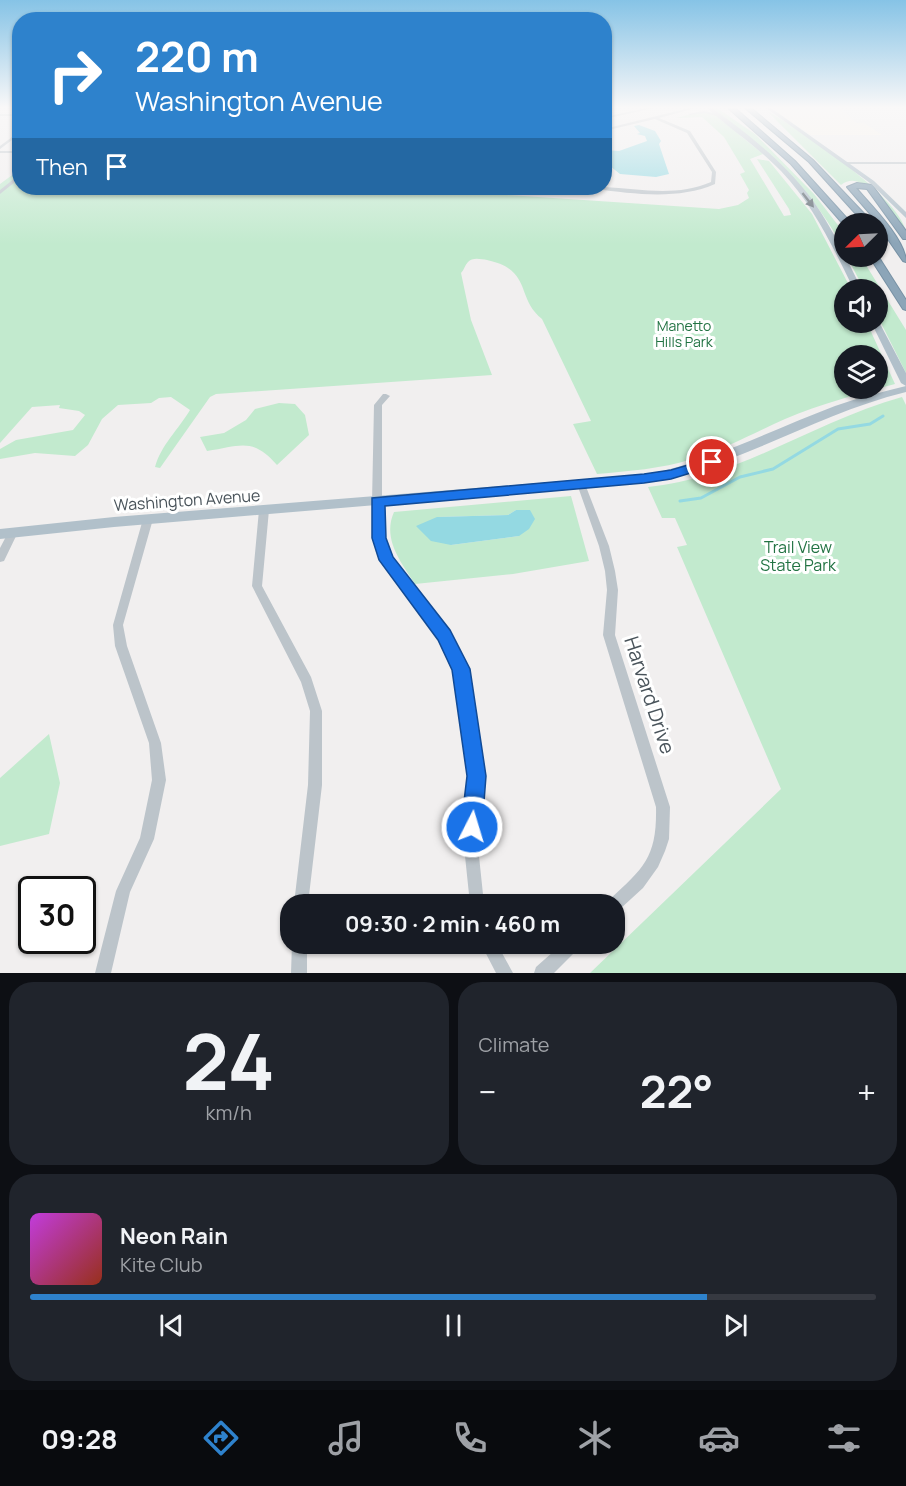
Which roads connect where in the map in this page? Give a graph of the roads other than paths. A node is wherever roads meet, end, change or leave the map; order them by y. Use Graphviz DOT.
graph roads {
  1 [pos="702,153"];
  2 [pos="767,153"];
  3 [pos="782,153"];
  4 [pos="802,153"];
  5 [pos="808,153"];
  6 [pos="833,153"];
  7 [pos="847,163"];
  8 [pos="906,163"];
  9 [pos="12,182"];
  10 [pos="834,183"];
  11 [pos="612,189"];
  12 [pos="0,193"];
  13 [pos="839,213"];
  14 [pos="860,213"];
  15 [pos="906,216"];
  16 [pos="906,237"];
  17 [pos="888,246"];
  18 [pos="906,259"];
  19 [pos="880,267"];
  20 [pos="906,270"];
  21 [pos="852,279"];
  22 [pos="906,307"];
  23 [pos="881,333"];
  24 [pos="904,378"];
  25 [pos="906,389"];
  26 [pos="386,396"];
  27 [pos="581,484"];
  28 [pos="377,502"];
  29 [pos="264,510"];
  30 [pos="148,519"];
  31 [pos="6,533"];
  32 [pos="0,558"];
  33 [pos="302,894"];
  34 [pos="476,894"];
  35 [pos="625,895"];
  36 [pos="300,954"];
  37 [pos="495,954"];
  38 [pos="562,954"];
  39 [pos="103,973"];
  40 [pos="299,973"];
  41 [pos="505,973"];
  42 [pos="542,973"];
  1 -- 11 [label="street"];
  2 -- 21 [label="main road, one-way"];
  3 -- 13 [label="highway"];
  4 -- 10 [label="highway"];
  5 -- 10 [label="highway"];
  6 -- 7 [label="main road"];
  7 -- 8 [label="street"];
  7 -- 15 [label="main road"];
  9 -- 12 [label="street"];
  10 -- 14 [label="highway"];
  16 -- 18 [label="highway"];
  17 -- 20 [label="highway"];
  19 -- 22 [label="highway"];
  23 -- 24 [label="main road"];
  25 -- 27 [label="main road, Washington Avenue"];
  26 -- 28 [label="street"];
  27 -- 28 [label="main road, Washington Avenue"];
  27 -- 35 [label="street, Harvard Drive"];
  28 -- 29 [label="main road, Washington Avenue"];
  28 -- 34 [label="street"];
  29 -- 30 [label="main road, Washington Avenue"];
  29 -- 33 [label="street"];
  30 -- 31 [label="main road, Washington Avenue"];
  30 -- 39 [label="street"];
  31 -- 32 [label="street"];
  36 -- 40 [label="street"];
  37 -- 41 [label="street"];
  38 -- 42 [label="street"];
}
